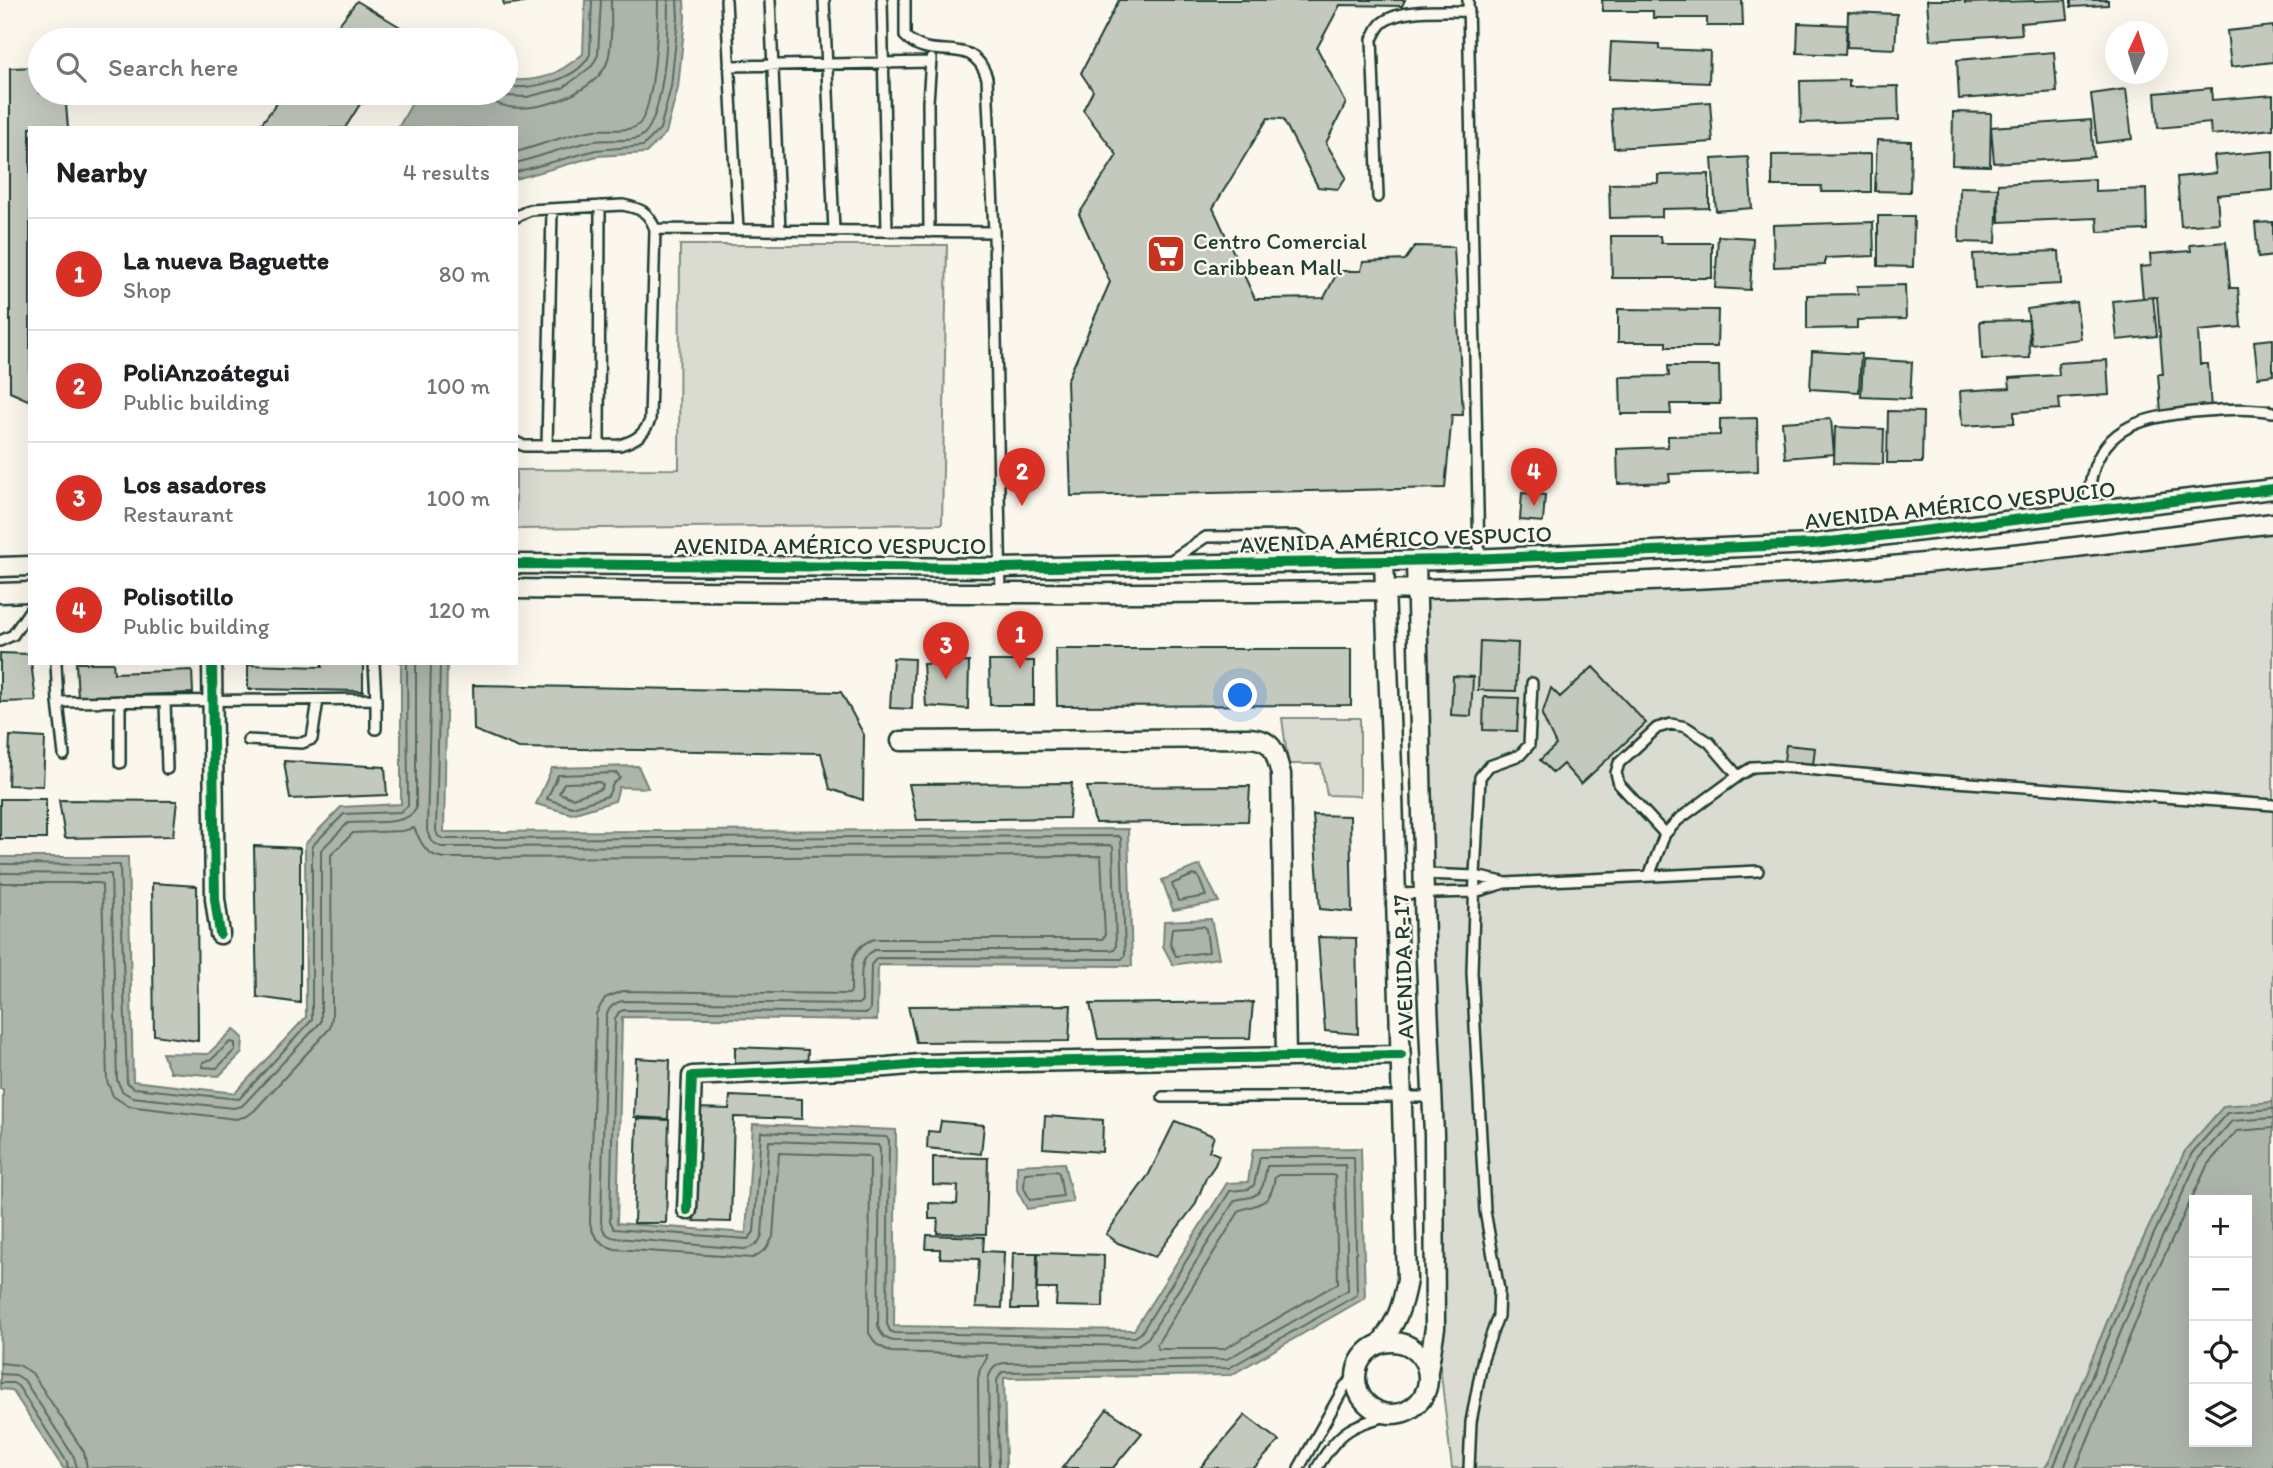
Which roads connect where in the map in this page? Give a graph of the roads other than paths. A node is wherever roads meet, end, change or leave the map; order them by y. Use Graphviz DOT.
graph roads {
  1 [pos="726,0"];
  2 [pos="770,0"];
  3 [pos="824,0"];
  4 [pos="882,0"];
  5 [pos="905,0"];
  6 [pos="1468,0"];
  7 [pos="1469,11"];
  8 [pos="931,50"];
  9 [pos="931,62"];
  10 [pos="884,63"];
  11 [pos="828,64"];
  12 [pos="729,65"];
  13 [pos="775,65"];
  14 [pos="1378,197"];
  15 [pos="600,206"];
  16 [pos="552,209"];
  17 [pos="518,216"];
  18 [pos="654,229"];
  19 [pos="738,230"];
  20 [pos="780,230"];
  21 [pos="834,231"];
  22 [pos="887,231"];
  23 [pos="929,232"];
  24 [pos="994,232"];
  25 [pos="2273,412"];
  26 [pos="518,443"];
  27 [pos="599,445"];
  28 [pos="547,446"];
  29 [pos="2273,489"];
  30 [pos="2088,513"];
  31 [pos="2273,523"];
  32 [pos="1479,559"];
  33 [pos="1416,561"];
  34 [pos="1347,562"];
  35 [pos="1384,562"];
  36 [pos="518,564"];
  37 [pos="1164,565"];
  38 [pos="28,566"];
  39 [pos="0,567"];
  40 [pos="1000,568"];
  41 [pos="518,589"];
  42 [pos="1385,590"];
  43 [pos="1417,590"];
  44 [pos="28,592"];
  45 [pos="0,593"];
  46 [pos="1001,595"];
  47 [pos="28,613"];
  48 [pos="0,641"];
  49 [pos="56,665"];
  50 [pos="212,665"];
  51 [pos="374,665"];
  52 [pos="1532,683"];
  53 [pos="376,699"];
  54 [pos="318,700"];
  55 [pos="120,701"];
  56 [pos="164,701"];
  57 [pos="212,701"];
  58 [pos="58,702"];
  59 [pos="376,729"];
  60 [pos="248,740"];
  61 [pos="901,741"];
  62 [pos="64,755"];
  63 [pos="120,763"];
  64 [pos="167,769"];
  65 [pos="1738,776"];
  66 [pos="2273,805"];
  67 [pos="1665,834"];
  68 [pos="1758,871"];
  69 [pos="1424,874"];
  70 [pos="1475,876"];
  71 [pos="1649,876"];
  72 [pos="1505,883"];
  73 [pos="1475,892"];
  74 [pos="1395,894"];
  75 [pos="1424,894"];
  76 [pos="220,934"];
  77 [pos="1401,1055"];
  78 [pos="1286,1056"];
  79 [pos="1163,1097"];
  80 [pos="1403,1097"];
  81 [pos="1434,1097"];
  82 [pos="687,1210"];
  83 [pos="1436,1279"];
  84 [pos="1407,1280"];
  85 [pos="1380,1345"];
  86 [pos="1427,1371"];
  87 [pos="1357,1376"];
  88 [pos="1398,1413"];
  89 [pos="1299,1468"];
  90 [pos="1317,1468"];
  91 [pos="1469,1468"];
  1 -- 12 [label="lane"];
  2 -- 13 [label="lane"];
  3 -- 11 [label="lane"];
  4 -- 10 [label="lane"];
  5 -- 8 [label="lane"];
  6 -- 7 [label="lane"];
  7 -- 14 [label="lane"];
  7 -- 32 [label="lane"];
  8 -- 9 [label="lane"];
  8 -- 24 [label="lane"];
  9 -- 10 [label="lane"];
  9 -- 23 [label="lane"];
  10 -- 11 [label="lane"];
  10 -- 22 [label="lane"];
  11 -- 13 [label="lane"];
  11 -- 21 [label="lane"];
  12 -- 13 [label="lane"];
  12 -- 19 [label="lane"];
  13 -- 20 [label="lane"];
  15 -- 16 [label="lane"];
  15 -- 18 [label="lane"];
  15 -- 27 [label="lane"];
  16 -- 17 [label="lane"];
  16 -- 28 [label="lane"];
  18 -- 19 [label="lane"];
  18 -- 27 [label="lane"];
  19 -- 20 [label="lane"];
  20 -- 21 [label="lane"];
  21 -- 22 [label="lane"];
  22 -- 23 [label="lane"];
  23 -- 24 [label="lane"];
  24 -- 40 [label="lane"];
  25 -- 30 [label="lane"];
  26 -- 28 [label="lane"];
  27 -- 28 [label="lane"];
  29 -- 30 [label="street, AVENIDA AMÉRICO VESPUCIO"];
  30 -- 32 [label="street, AVENIDA AMÉRICO VESPUCIO"];
  31 -- 43 [label="street, AVENIDA AMÉRICO VESPUCIO"];
  32 -- 33 [label="street, AVENIDA AMÉRICO VESPUCIO"];
  33 -- 35 [label="street, AVENIDA AMÉRICO VESPUCIO"];
  33 -- 43 [label="street, AVENIDA R-17"];
  34 -- 35 [label="street, AVENIDA AMÉRICO VESPUCIO"];
  34 -- 37 [label="street, AVENIDA AMÉRICO VESPUCIO"];
  34 -- 37 [label="lane"];
  35 -- 42 [label="street, AVENIDA R-17"];
  36 -- 40 [label="street, AVENIDA AMÉRICO VESPUCIO"];
  37 -- 40 [label="street, AVENIDA AMÉRICO VESPUCIO"];
  38 -- 39 [label="street"];
  40 -- 46 [label="lane"];
  41 -- 46 [label="street, AVENIDA AMÉRICO VESPUCIO"];
  42 -- 43 [label="street, AVENIDA AMÉRICO VESPUCIO"];
  42 -- 46 [label="street, AVENIDA AMÉRICO VESPUCIO"];
  42 -- 74 [label="street, AVENIDA R-17"];
  43 -- 69 [label="street, AVENIDA R-17"];
  44 -- 45 [label="street"];
  47 -- 48 [label="lane"];
  49 -- 58 [label="lane"];
  50 -- 57 [label="street"];
  51 -- 53 [label="lane"];
  52 -- 70 [label="lane"];
  53 -- 54 [label="lane"];
  53 -- 59 [label="lane"];
  54 -- 57 [label="lane"];
  54 -- 60 [label="lane"];
  55 -- 56 [label="lane"];
  55 -- 58 [label="lane"];
  55 -- 63 [label="lane"];
  56 -- 57 [label="lane"];
  56 -- 64 [label="lane"];
  57 -- 76 [label="street"];
  58 -- 62 [label="lane"];
  61 -- 78 [label="street"];
  65 -- 66 [label="lane"];
  65 -- 67 [label="lane"];
  65 -- 67 [label="lane"];
  67 -- 71 [label="lane"];
  68 -- 71 [label="lane"];
  69 -- 70 [label="lane"];
  69 -- 75 [label="street, AVENIDA R-17"];
  70 -- 72 [label="lane"];
  70 -- 73 [label="lane"];
  71 -- 72 [label="lane"];
  72 -- 73 [label="lane"];
  73 -- 75 [label="lane"];
  73 -- 91 [label="lane"];
  74 -- 75 [label="lane"];
  74 -- 77 [label="street, AVENIDA R-17"];
  75 -- 81 [label="street, AVENIDA R-17"];
  77 -- 78 [label="street"];
  77 -- 80 [label="street, AVENIDA R-17"];
  78 -- 82 [label="street"];
  79 -- 80 [label="lane"];
  80 -- 81 [label="lane"];
  80 -- 84 [label="street, AVENIDA R-17"];
  81 -- 83 [label="street, AVENIDA R-17"];
  83 -- 84 [label="street"];
  83 -- 86 [label="street, AVENIDA R-17"];
  84 -- 85 [label="street, AVENIDA R-17"];
  85 -- 86 [label="street"];
  85 -- 87 [label="street, AVENIDA R-17"];
  86 -- 88 [label="street, AVENIDA R-17"];
  87 -- 88 [label="street"];
  87 -- 89 [label="lane"];
  88 -- 90 [label="lane"];
}
